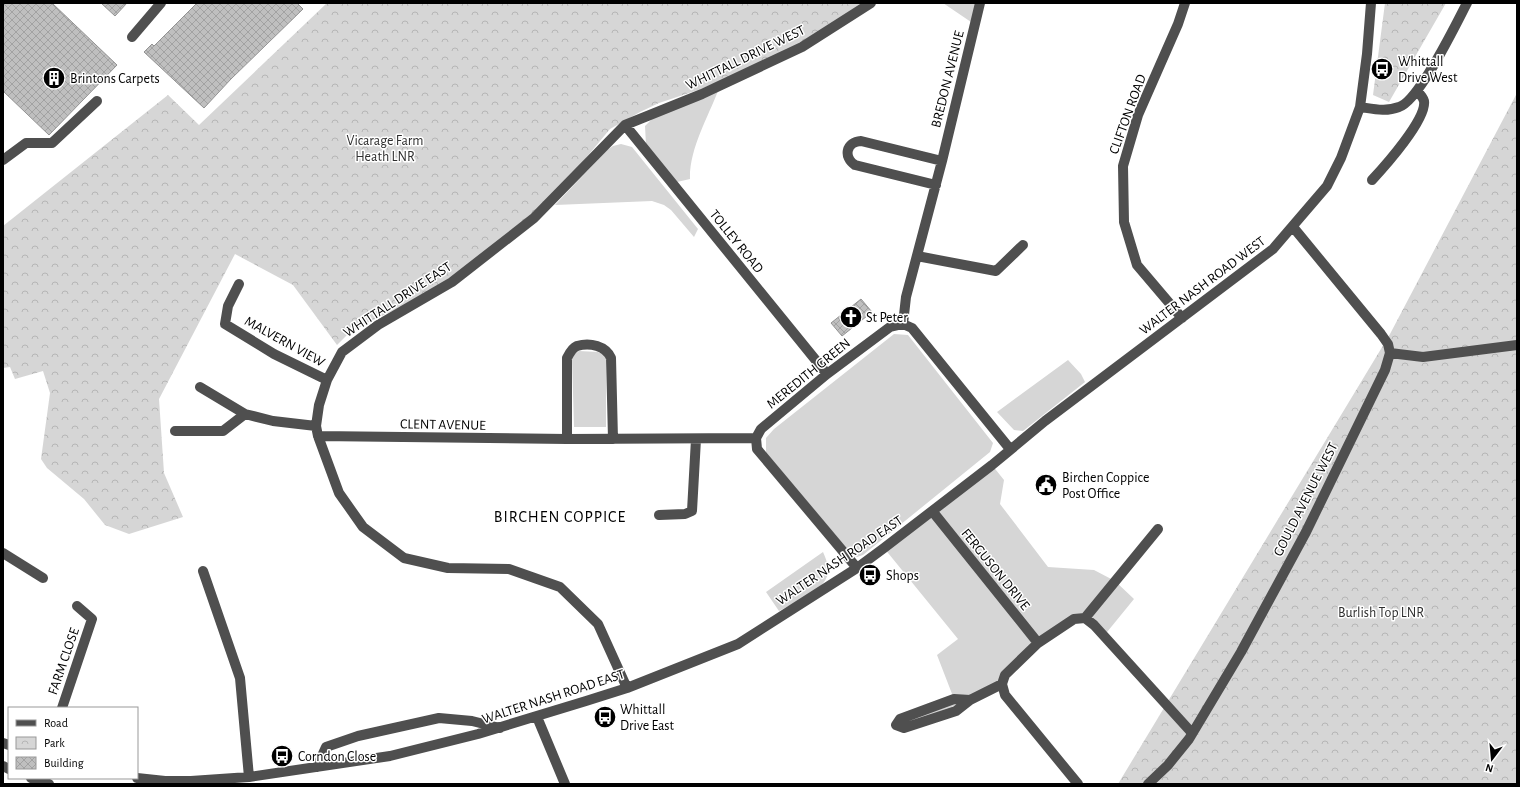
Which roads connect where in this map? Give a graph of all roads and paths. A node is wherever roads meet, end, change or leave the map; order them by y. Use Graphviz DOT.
graph roads {
  1 [pos="161,3"];
  2 [pos="871,3"];
  3 [pos="980,3"];
  4 [pos="1185,3"];
  5 [pos="1371,3"];
  6 [pos="1467,3"];
  7 [pos="132,37"];
  8 [pos="1417,91"];
  9 [pos="97,101"];
  10 [pos="1360,106"];
  11 [pos="625,125"];
  12 [pos="3,160"];
  13 [pos="942,161"];
  14 [pos="1372,180"];
  15 [pos="936,185"];
  16 [pos="1293,227"];
  17 [pos="1023,245"];
  18 [pos="917,256"];
  19 [pos="239,284"];
  20 [pos="1182,318"];
  21 [pos="903,324"];
  22 [pos="1517,345"];
  23 [pos="1390,353"];
  24 [pos="827,374"];
  25 [pos="327,380"];
  26 [pos="200,387"];
  27 [pos="245,414"];
  28 [pos="316,426"];
  29 [pos="175,431"];
  30 [pos="318,436"];
  31 [pos="756,438"];
  32 [pos="567,439"];
  33 [pos="613,439"];
  34 [pos="696,439"];
  35 [pos="1010,449"];
  36 [pos="933,512"];
  37 [pos="659,515"];
  38 [pos="1158,529"];
  39 [pos="3,553"];
  40 [pos="856,568"];
  41 [pos="203,571"];
  42 [pos="43,578"];
  43 [pos="77,606"];
  44 [pos="1085,618"];
  45 [pos="1038,643"];
  46 [pos="1002,684"];
  47 [pos="627,688"];
  48 [pos="970,700"];
  49 [pos="62,707"];
  50 [pos="537,717"];
  51 [pos="500,728"];
  52 [pos="1192,733"];
  53 [pos="317,767"];
  54 [pos="249,777"];
  55 [pos="138,778"];
  56 [pos="33,779"];
  57 [pos="163,783"];
  58 [pos="49,784"];
  59 [pos="565,784"];
  60 [pos="1078,784"];
  61 [pos="1148,784"];
  1 -- 7 [label="street"];
  2 -- 11 [label="street, WHITTALL DRIVE WEST"];
  3 -- 13 [label="street, BREDON AVENUE"];
  4 -- 20 [label="street, CLIFTON ROAD"];
  5 -- 10 [label="street, WALTER NASH ROAD WEST"];
  6 -- 8 [label="street"];
  8 -- 10 [label="street"];
  8 -- 14 [label="street"];
  9 -- 12 [label="street"];
  10 -- 16 [label="street, WALTER NASH ROAD WEST"];
  11 -- 24 [label="street, TOLLEY ROAD"];
  11 -- 25 [label="street, WHITTALL DRIVE EAST"];
  13 -- 15 [label="street, BREDON AVENUE"];
  13 -- 15 [label="street"];
  15 -- 18 [label="street, BREDON AVENUE"];
  16 -- 20 [label="street, WALTER NASH ROAD WEST"];
  16 -- 23 [label="street"];
  17 -- 18 [label="street"];
  18 -- 21 [label="street, BREDON AVENUE"];
  19 -- 25 [label="street, MALVERN VIEW"];
  20 -- 35 [label="street, WALTER NASH ROAD WEST"];
  21 -- 24 [label="street, MEREDITH GREEN"];
  21 -- 35 [label="street"];
  22 -- 23 [label="street"];
  23 -- 52 [label="street, GOULD AVENUE WEST"];
  24 -- 31 [label="street, MEREDITH GREEN"];
  25 -- 28 [label="street, WHITTALL DRIVE EAST"];
  26 -- 27 [label="street"];
  27 -- 28 [label="street"];
  27 -- 29 [label="street"];
  28 -- 30 [label="street, WHITTALL DRIVE EAST"];
  30 -- 32 [label="street, CLENT AVENUE"];
  30 -- 47 [label="street, WHITTALL DRIVE EAST"];
  31 -- 34 [label="street, CLENT AVENUE"];
  31 -- 40 [label="street"];
  32 -- 33 [label="street, CLENT AVENUE"];
  32 -- 33 [label="street"];
  33 -- 34 [label="street, CLENT AVENUE"];
  34 -- 37 [label="street"];
  35 -- 36 [label="street, WALTER NASH ROAD WEST"];
  36 -- 40 [label="street, WALTER NASH ROAD EAST"];
  36 -- 45 [label="street, FERGUSON DRIVE"];
  38 -- 44 [label="street"];
  39 -- 42 [label="street"];
  40 -- 47 [label="street, WALTER NASH ROAD EAST"];
  41 -- 54 [label="street"];
  43 -- 49 [label="street, FARM CLOSE"];
  44 -- 45 [label="street"];
  44 -- 52 [label="street"];
  45 -- 46 [label="street"];
  46 -- 48 [label="street"];
  46 -- 60 [label="street"];
  47 -- 50 [label="street, WALTER NASH ROAD EAST"];
  48 -- 48 [label="street"];
  50 -- 51 [label="street, WALTER NASH ROAD EAST"];
  50 -- 59 [label="street"];
  51 -- 53 [label="street, WALTER NASH ROAD EAST"];
  51 -- 53 [label="street"];
  52 -- 61 [label="street, GOULD AVENUE WEST"];
  53 -- 54 [label="street, WALTER NASH ROAD EAST"];
  54 -- 57 [label="street, WALTER NASH ROAD EAST"];
  55 -- 57 [label="street, WALTER NASH ROAD EAST"];
  56 -- 58 [label="street"];
}
